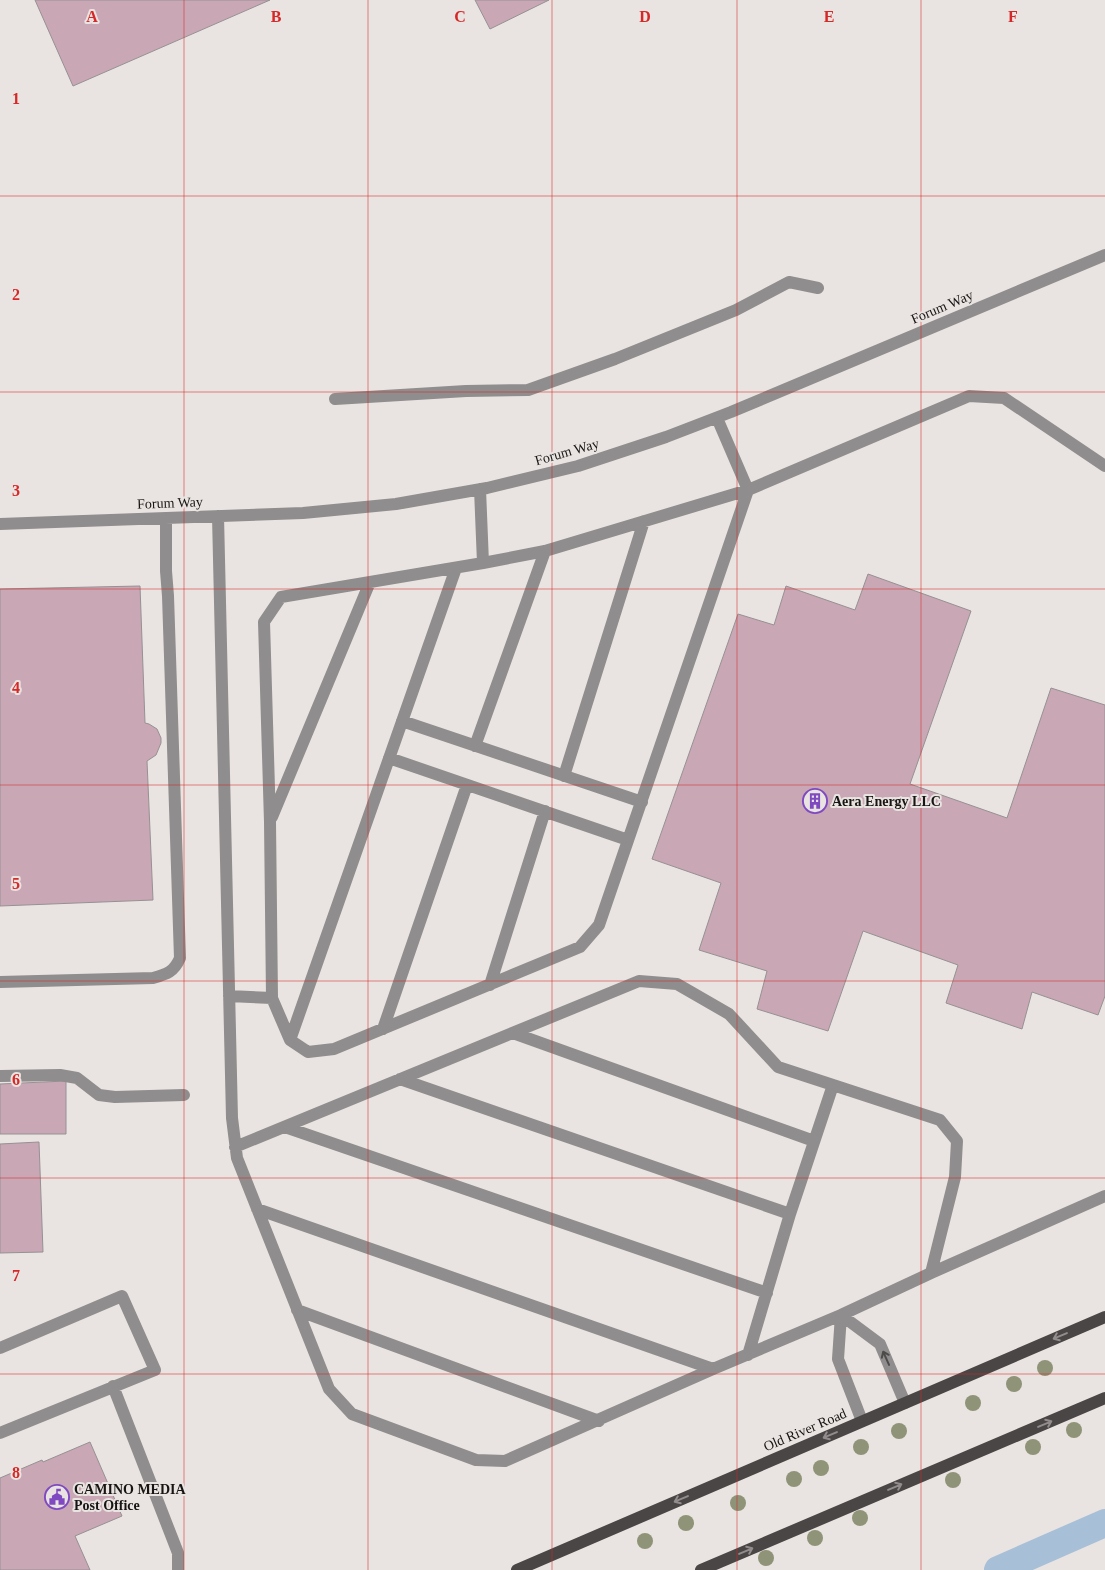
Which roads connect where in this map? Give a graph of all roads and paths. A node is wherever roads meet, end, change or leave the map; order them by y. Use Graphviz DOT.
graph roads {
  1 [pos="1105,255"];
  2 [pos="818,288"];
  3 [pos="335,399"];
  4 [pos="717,418"];
  5 [pos="1105,466"];
  6 [pos="480,489"];
  7 [pos="748,490"];
  8 [pos="218,516"];
  9 [pos="166,518"];
  10 [pos="644,521"];
  11 [pos="0,524"];
  12 [pos="545,551"];
  13 [pos="483,563"];
  14 [pos="456,568"];
  15 [pos="370,582"];
  16 [pos="402,721"];
  17 [pos="475,746"];
  18 [pos="389,758"];
  19 [pos="564,776"];
  20 [pos="467,785"];
  21 [pos="642,802"];
  22 [pos="545,812"];
  23 [pos="270,822"];
  24 [pos="628,840"];
  25 [pos="0,982"];
  26 [pos="490,985"];
  27 [pos="229,996"];
  28 [pos="272,998"];
  29 [pos="382,1029"];
  30 [pos="513,1033"];
  31 [pos="290,1040"];
  32 [pos="0,1076"];
  33 [pos="400,1079"];
  34 [pos="833,1085"];
  35 [pos="184,1095"];
  36 [pos="285,1127"];
  37 [pos="814,1141"];
  38 [pos="236,1147"];
  39 [pos="1105,1196"];
  40 [pos="257,1209"];
  41 [pos="790,1214"];
  42 [pos="932,1273"];
  43 [pos="767,1293"];
  44 [pos="297,1310"];
  45 [pos="841,1315"];
  46 [pos="1105,1317"];
  47 [pos="0,1348"];
  48 [pos="748,1355"];
  49 [pos="712,1369"];
  50 [pos="114,1386"];
  51 [pos="1105,1398"];
  52 [pos="905,1403"];
  53 [pos="599,1421"];
  54 [pos="862,1421"];
  55 [pos="0,1434"];
  56 [pos="178,1570"];
  57 [pos="516,1570"];
  58 [pos="701,1570"];
  1 -- 4 [label="street, Forum Way"];
  2 -- 3 [label="street"];
  4 -- 6 [label="street, Forum Way"];
  4 -- 7 [label="street"];
  5 -- 7 [label="street"];
  6 -- 8 [label="street, Forum Way"];
  6 -- 13 [label="street"];
  7 -- 10 [label="street"];
  7 -- 21 [label="street"];
  8 -- 9 [label="street, Forum Way"];
  8 -- 27 [label="street"];
  9 -- 11 [label="street, Forum Way"];
  9 -- 25 [label="street"];
  10 -- 12 [label="street"];
  10 -- 19 [label="street"];
  12 -- 13 [label="street"];
  12 -- 17 [label="street"];
  13 -- 14 [label="street"];
  14 -- 15 [label="street"];
  14 -- 16 [label="street"];
  15 -- 23 [label="street"];
  15 -- 23 [label="street"];
  16 -- 17 [label="street"];
  16 -- 18 [label="street"];
  17 -- 19 [label="street"];
  18 -- 20 [label="street"];
  18 -- 31 [label="street"];
  19 -- 21 [label="street"];
  20 -- 22 [label="street"];
  20 -- 29 [label="street"];
  21 -- 24 [label="street"];
  22 -- 24 [label="street"];
  22 -- 26 [label="street"];
  23 -- 28 [label="street"];
  24 -- 26 [label="street"];
  26 -- 29 [label="street"];
  27 -- 28 [label="street"];
  27 -- 38 [label="street"];
  28 -- 31 [label="street"];
  29 -- 31 [label="street"];
  30 -- 33 [label="street"];
  30 -- 34 [label="street"];
  30 -- 37 [label="street"];
  32 -- 35 [label="street"];
  33 -- 36 [label="street"];
  33 -- 41 [label="street"];
  34 -- 37 [label="street"];
  34 -- 42 [label="street"];
  36 -- 38 [label="street"];
  36 -- 43 [label="street"];
  37 -- 41 [label="street"];
  38 -- 40 [label="street"];
  39 -- 42 [label="street"];
  40 -- 44 [label="street"];
  40 -- 49 [label="street"];
  41 -- 43 [label="street"];
  42 -- 45 [label="street"];
  43 -- 48 [label="street"];
  44 -- 53 [label="street"];
  44 -- 53 [label="street"];
  45 -- 48 [label="street"];
  52 -- 45 [label="street, one-way"];
  45 -- 54 [label="street"];
  46 -- 52 [label="main road, Old River Road, one-way"];
  47 -- 50 [label="street"];
  48 -- 49 [label="street"];
  49 -- 53 [label="street"];
  50 -- 55 [label="street"];
  50 -- 56 [label="street"];
  58 -- 51 [label="main road, one-way"];
  52 -- 54 [label="main road, Old River Road"];
  54 -- 57 [label="main road, Old River Road, one-way"];
}
